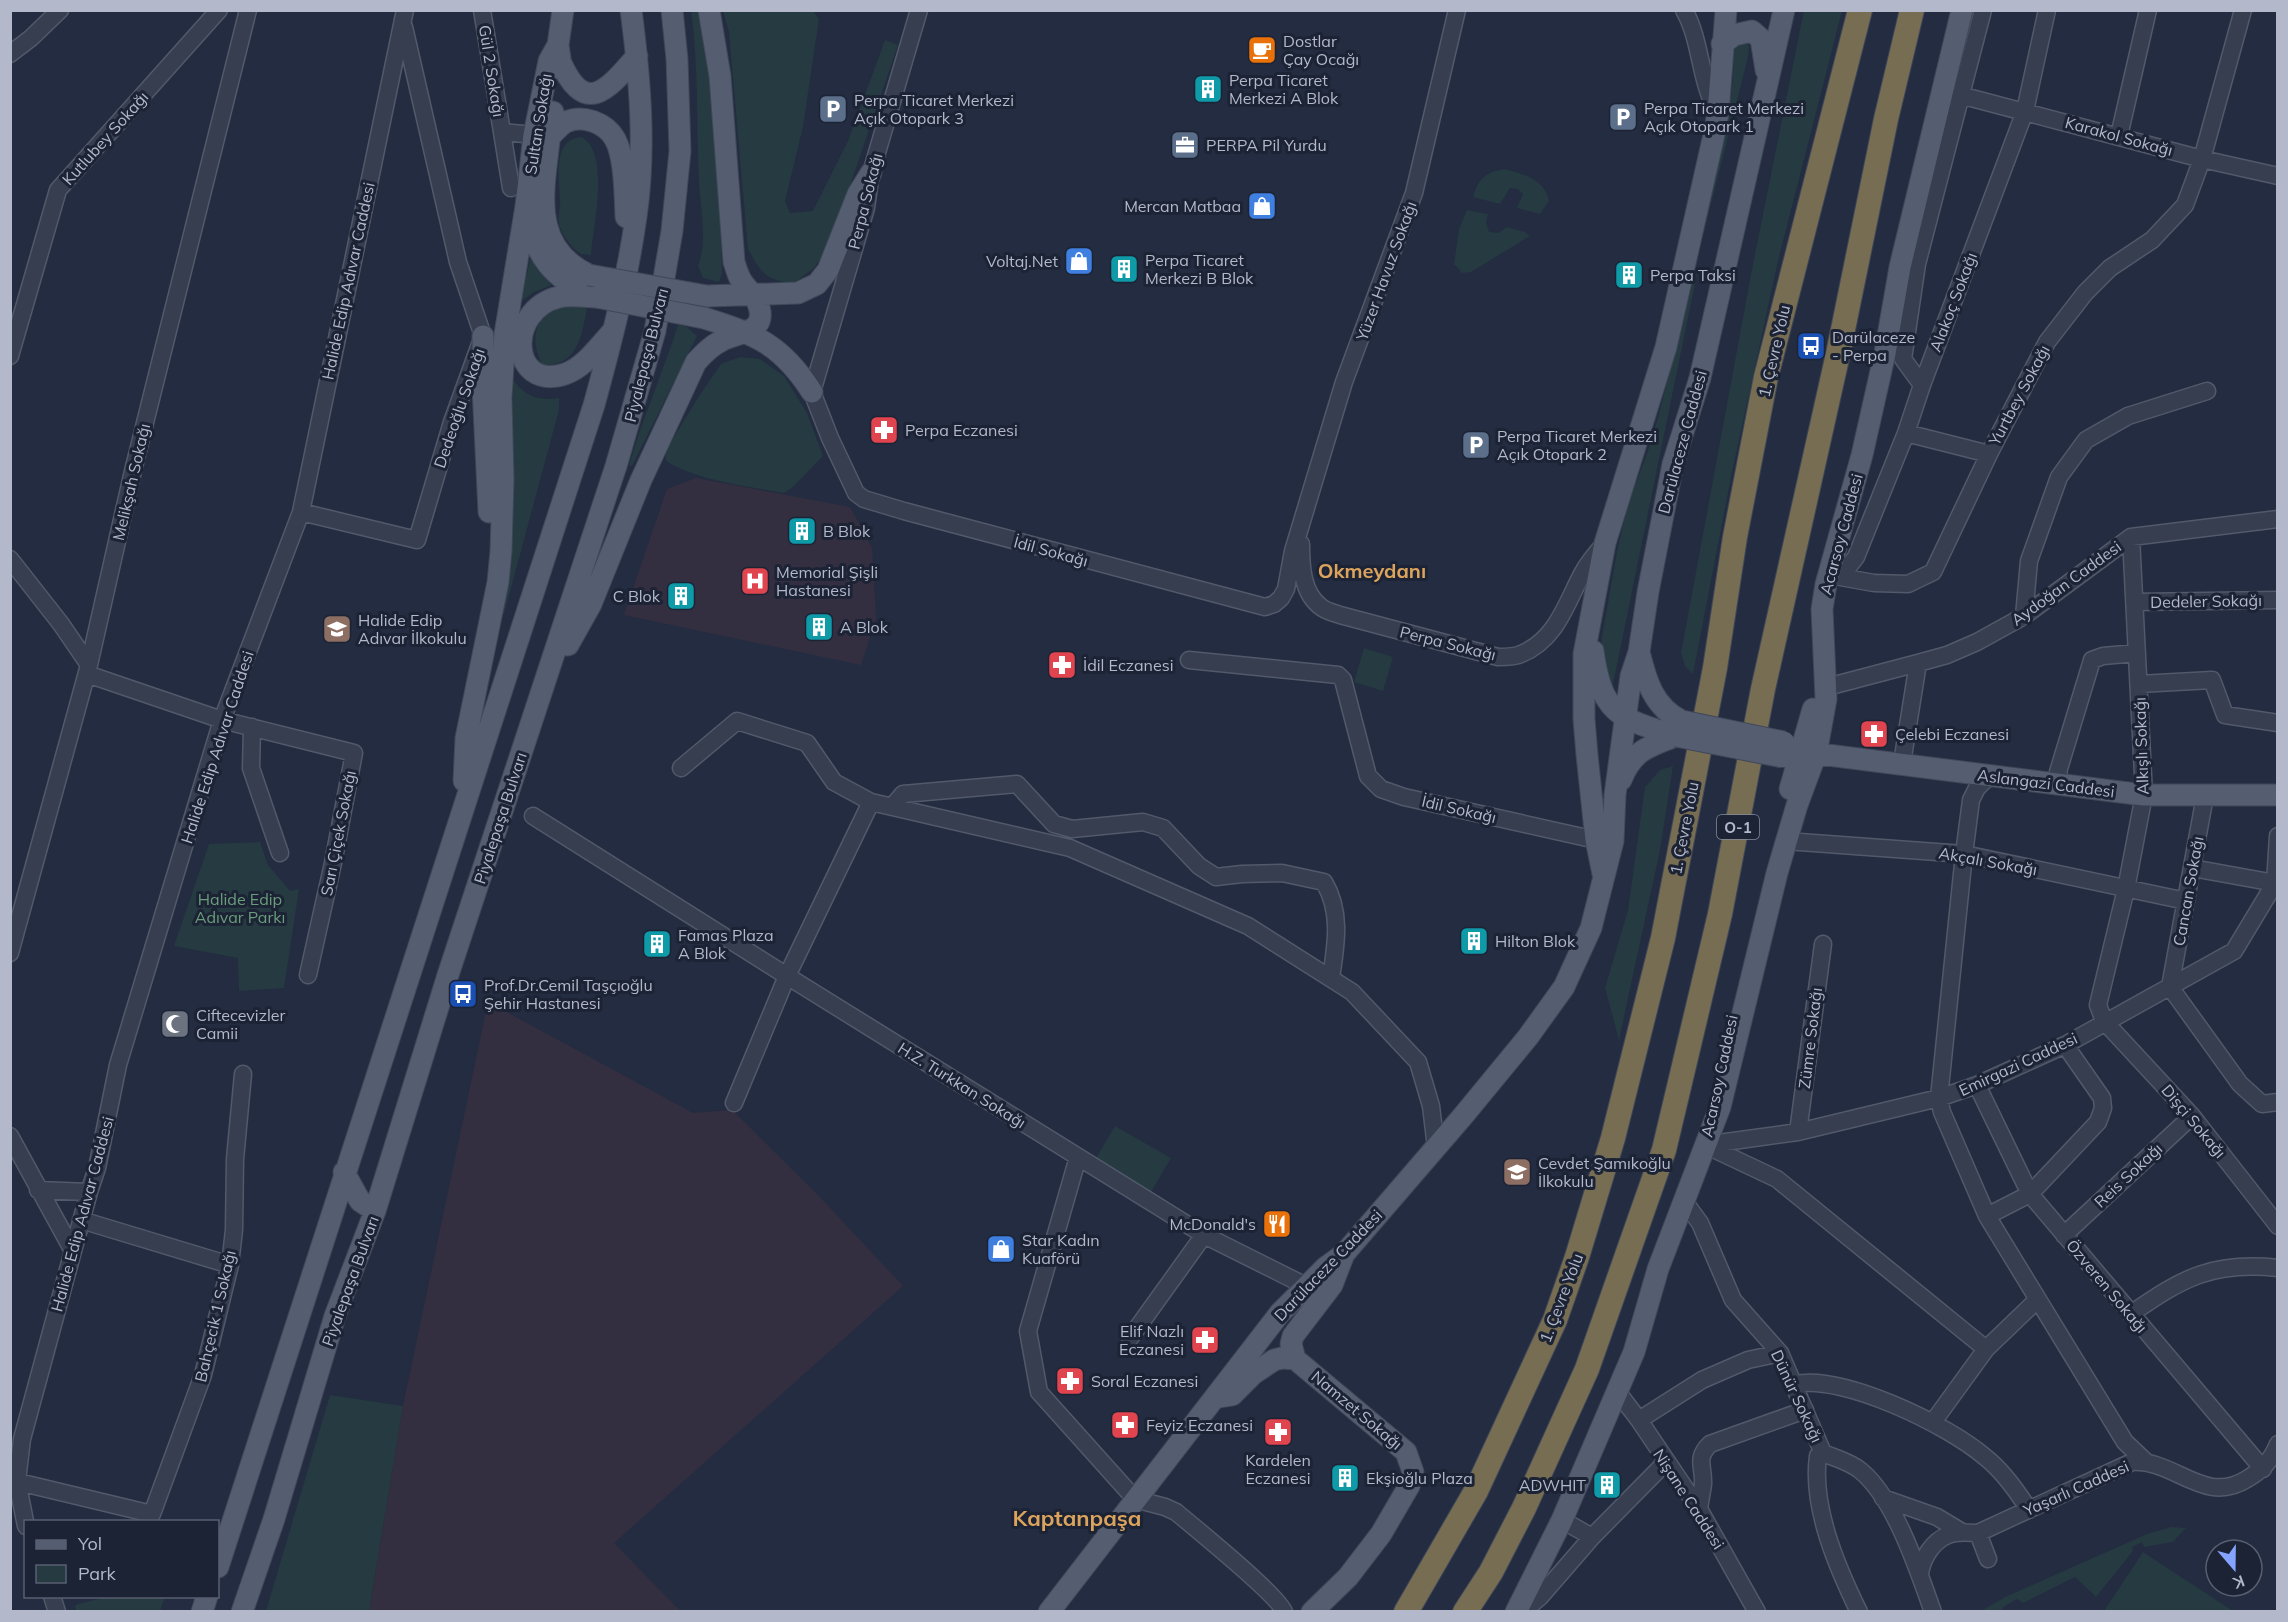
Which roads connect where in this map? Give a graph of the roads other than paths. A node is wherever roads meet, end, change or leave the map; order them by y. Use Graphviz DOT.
graph roads {
  1 [pos="60,10"];
  2 [pos="219,10"];
  3 [pos="248,10"];
  4 [pos="482,10"];
  5 [pos="563,10"];
  6 [pos="631,10"];
  7 [pos="672,10"];
  8 [pos="709,10"];
  9 [pos="919,10"];
  10 [pos="1457,10"];
  11 [pos="1684,10"];
  12 [pos="1726,10"];
  13 [pos="1784,10"];
  14 [pos="1860,10"];
  15 [pos="1912,10"];
  16 [pos="1952,10"];
  17 [pos="1962,10"];
  18 [pos="1983,10"];
  19 [pos="2047,10"];
  20 [pos="2148,10"];
  21 [pos="2243,10"];
  22 [pos="404,15"];
  23 [pos="1722,44"];
  24 [pos="10,54"];
  25 [pos="560,54"];
  26 [pos="637,56"];
  27 [pos="1766,88"];
  28 [pos="1960,95"];
  29 [pos="2025,111"];
  30 [pos="1718,113"];
  31 [pos="502,132"];
  32 [pos="542,136"];
  33 [pos="2119,136"];
  34 [pos="2202,159"];
  35 [pos="871,173"];
  36 [pos="2277,176"];
  37 [pos="511,189"];
  38 [pos="526,206"];
  39 [pos="630,253"];
  40 [pos="753,294"];
  41 [pos="596,297"];
  42 [pos="614,331"];
  43 [pos="749,333"];
  44 [pos="483,336"];
  45 [pos="10,356"];
  46 [pos="1922,385"];
  47 [pos="2207,391"];
  48 [pos="812,392"];
  49 [pos="1906,433"];
  50 [pos="1989,454"];
  51 [pos="301,512"];
  52 [pos="2277,519"];
  53 [pos="1300,528"];
  54 [pos="2131,537"];
  55 [pos="1605,543"];
  56 [pos="10,559"];
  57 [pos="1823,574"];
  58 [pos="2277,600"];
  59 [pos="2134,602"];
  60 [pos="2024,616"];
  61 [pos="1590,627"];
  62 [pos="484,642"];
  63 [pos="1639,651"];
  64 [pos="2137,653"];
  65 [pos="1189,660"];
  66 [pos="1918,663"];
  67 [pos="88,669"];
  68 [pos="545,684"];
  69 [pos="2139,684"];
  70 [pos="1827,687"];
  71 [pos="1626,717"];
  72 [pos="222,720"];
  73 [pos="2277,723"];
  74 [pos="252,727"];
  75 [pos="1679,728"];
  76 [pos="1796,751"];
  77 [pos="1902,763"];
  78 [pos="681,768"];
  79 [pos="1995,776"];
  80 [pos="2066,786"];
  81 [pos="1615,795"];
  82 [pos="2144,795"];
  83 [pos="2277,795"];
  84 [pos="2205,796"];
  85 [pos="465,801"];
  86 [pos="871,802"];
  87 [pos="892,807"];
  88 [pos="533,816"];
  89 [pos="2277,836"];
  90 [pos="1604,840"];
  91 [pos="1782,840"];
  92 [pos="280,853"];
  93 [pos="1964,854"];
  94 [pos="2192,868"];
  95 [pos="2276,883"];
  96 [pos="2126,889"];
  97 [pos="2186,901"];
  98 [pos="1823,944"];
  99 [pos="10,953"];
  100 [pos="308,975"];
  101 [pos="788,976"];
  102 [pos="1330,978"];
  103 [pos="2170,987"];
  104 [pos="2104,1021"];
  105 [pos="2065,1045"];
  106 [pos="243,1074"];
  107 [pos="1977,1085"];
  108 [pos="1939,1098"];
  109 [pos="2277,1102"];
  110 [pos="734,1103"];
  111 [pos="2192,1116"];
  112 [pos="1798,1132"];
  113 [pos="10,1136"];
  114 [pos="1704,1145"];
  115 [pos="1436,1148"];
  116 [pos="1078,1157"];
  117 [pos="344,1172"];
  118 [pos="38,1190"];
  119 [pos="89,1192"];
  120 [pos="2030,1194"];
  121 [pos="1684,1201"];
  122 [pos="375,1211"];
  123 [pos="1987,1216"];
  124 [pos="81,1220"];
  125 [pos="2277,1226"];
  126 [pos="1204,1235"];
  127 [pos="2064,1235"];
  128 [pos="73,1251"];
  129 [pos="1344,1254"];
  130 [pos="230,1265"];
  131 [pos="2277,1268"];
  132 [pos="1306,1286"];
  133 [pos="2037,1300"];
  134 [pos="2131,1314"];
  135 [pos="1130,1338"];
  136 [pos="1986,1349"];
  137 [pos="1780,1353"];
  138 [pos="1295,1359"];
  139 [pos="1795,1384"];
  140 [pos="1616,1390"];
  141 [pos="1217,1397"];
  142 [pos="1805,1410"];
  143 [pos="1639,1420"];
  144 [pos="1933,1422"];
  145 [pos="2277,1444"];
  146 [pos="1823,1453"];
  147 [pos="2145,1461"];
  148 [pos="1666,1462"];
  149 [pos="2263,1469"];
  150 [pos="14,1481"];
  151 [pos="1883,1498"];
  152 [pos="1135,1499"];
  153 [pos="1699,1509"];
  154 [pos="2029,1510"];
  155 [pos="10,1517"];
  156 [pos="24,1520"];
  157 [pos="1562,1520"];
  158 [pos="24,1525"];
  159 [pos="1970,1533"];
  160 [pos="1592,1538"];
  161 [pos="1449,1540"];
  162 [pos="1988,1559"];
  163 [pos="219,1564"];
  164 [pos="1920,1574"];
  165 [pos="1752,1610"];
  166 [pos="243,1611"];
  167 [pos="1049,1611"];
  168 [pos="1284,1611"];
  169 [pos="1312,1611"];
  170 [pos="1391,1611"];
  171 [pos="1406,1611"];
  172 [pos="1465,1611"];
  173 [pos="1516,1611"];
  174 [pos="1522,1611"];
  175 [pos="1859,1611"];
  176 [pos="1934,1611"];
  1 -- 24 [label="street"];
  2 -- 45 [label="street, Kutlubey Sokağı"];
  3 -- 67 [label="street, Melikşah Sokağı"];
  4 -- 31 [label="street, Gül 2 Sokağı"];
  5 -- 25 [label="main road, Sultan Sokağı"];
  6 -- 26 [label="main road"];
  7 -- 68 [label="main road, Piyalepaşa Bulvarı"];
  8 -- 40 [label="main road"];
  9 -- 35 [label="street, Perpa Sokağı"];
  10 -- 53 [label="street, Yüzer Havuz Sokağı"];
  11 -- 30 [label="street"];
  12 -- 23 [label="main road, Darülaceze Caddesi"];
  13 -- 27 [label="main road, Darülaceze Caddesi"];
  14 -- 161 [label="highway, 1. Çevre Yolu"];
  15 -- 172 [label="highway, O-1"];
  16 -- 57 [label="main road, Acarsoy Caddesi"];
  17 -- 57 [label="main road, Acarsoy Caddesi"];
  18 -- 28 [label="street"];
  19 -- 29 [label="street, Alakoç Sokağı"];
  20 -- 33 [label="street"];
  21 -- 34 [label="street, Yurtbey Sokağı"];
  22 -- 44 [label="street, Dedeoğlu Sokağı"];
  22 -- 51 [label="street, Halide Edip Adıvar Caddesi"];
  23 -- 27 [label="main road"];
  23 -- 30 [label="main road, Darülaceze Caddesi"];
  25 -- 26 [label="main road"];
  25 -- 32 [label="main road, Sultan Sokağı"];
  26 -- 39 [label="main road"];
  27 -- 63 [label="main road, Darülaceze Caddesi"];
  28 -- 29 [label="street, Karakol Sokağı"];
  28 -- 46 [label="street"];
  29 -- 33 [label="street, Karakol Sokağı"];
  29 -- 46 [label="street, Alakoç Sokağı"];
  30 -- 55 [label="main road, Darülaceze Caddesi"];
  31 -- 32 [label="street, Gül 2 Sokağı"];
  31 -- 37 [label="street, Gül 2 Sokağı"];
  32 -- 38 [label="main road, Sultan Sokağı"];
  32 -- 39 [label="main road"];
  32 -- 40 [label="main road, bridge"];
  33 -- 34 [label="street, Karakol Sokağı"];
  34 -- 36 [label="street, Karakol Sokağı"];
  34 -- 50 [label="street, Yurtbey Sokağı"];
  35 -- 40 [label="main road"];
  35 -- 48 [label="street, Perpa Sokağı"];
  38 -- 41 [label="main road"];
  38 -- 62 [label="main road, Sultan Sokağı"];
  39 -- 42 [label="main road"];
  40 -- 43 [label="main road"];
  41 -- 42 [label="main road"];
  41 -- 43 [label="main road, bridge"];
  42 -- 85 [label="main road"];
  43 -- 48 [label="main road"];
  43 -- 68 [label="main road"];
  44 -- 51 [label="street, Dedeoğlu Sokağı"];
  44 -- 62 [label="main road"];
  46 -- 49 [label="street, Alakoç Sokağı"];
  47 -- 60 [label="street"];
  48 -- 53 [label="street, İdil Sokağı"];
  49 -- 50 [label="street"];
  49 -- 57 [label="street, Alakoç Sokağı"];
  50 -- 57 [label="street, Yurtbey Sokağı"];
  51 -- 72 [label="street, Halide Edip Adıvar Caddesi"];
  52 -- 54 [label="street, Aydoğan Caddesi"];
  53 -- 55 [label="street, Perpa Sokağı"];
  54 -- 59 [label="street, Alkışlı Sokağı"];
  54 -- 60 [label="street, Aydoğan Caddesi"];
  55 -- 61 [label="main road, Darülaceze Caddesi"];
  56 -- 67 [label="street"];
  57 -- 70 [label="main road, Acarsoy Caddesi"];
  57 -- 76 [label="main road, Acarsoy Caddesi"];
  58 -- 59 [label="street, Dedeler Sokağı"];
  59 -- 64 [label="street, Alkışlı Sokağı"];
  60 -- 66 [label="street, Aydoğan Caddesi"];
  61 -- 71 [label="main road, Aslangazi Caddesi"];
  61 -- 90 [label="main road, Darülaceze Caddesi"];
  62 -- 85 [label="main road"];
  63 -- 71 [label="main road, Darülaceze Caddesi"];
  63 -- 75 [label="main road"];
  64 -- 69 [label="street, Alkışlı Sokağı"];
  64 -- 80 [label="street"];
  65 -- 90 [label="street, İdil Sokağı"];
  66 -- 70 [label="street, Aydoğan Caddesi"];
  66 -- 77 [label="street"];
  67 -- 72 [label="street, Sarı Çiçek Sokağı"];
  67 -- 99 [label="street, Melikşah Sokağı"];
  68 -- 122 [label="main road, Piyalepaşa Bulvarı"];
  69 -- 73 [label="street"];
  69 -- 82 [label="street, Alkışlı Sokağı"];
  70 -- 76 [label="main road, Acarsoy Caddesi"];
  71 -- 75 [label="main road, Aslangazi Caddesi"];
  71 -- 81 [label="main road, Darülaceze Caddesi"];
  72 -- 74 [label="street, Sarı Çiçek Sokağı"];
  72 -- 119 [label="street, Halide Edip Adıvar Caddesi"];
  74 -- 92 [label="street"];
  74 -- 100 [label="street, Sarı Çiçek Sokağı"];
  75 -- 76 [label="main road, Aslangazi Caddesi, bridge"];
  75 -- 81 [label="main road"];
  76 -- 77 [label="main road, Aslangazi Caddesi"];
  76 -- 91 [label="main road, Acarsoy Caddesi"];
  77 -- 79 [label="main road, Aslangazi Caddesi"];
  78 -- 86 [label="street"];
  79 -- 80 [label="main road, Aslangazi Caddesi"];
  79 -- 93 [label="street"];
  80 -- 82 [label="main road, Aslangazi Caddesi"];
  81 -- 90 [label="main road, Darülaceze Caddesi"];
  82 -- 84 [label="main road, Aslangazi Caddesi"];
  82 -- 96 [label="street, Alkışlı Sokağı"];
  83 -- 84 [label="main road, Aslangazi Caddesi"];
  84 -- 94 [label="street, Cancan Sokağı"];
  85 -- 117 [label="main road"];
  86 -- 87 [label="street"];
  86 -- 101 [label="street"];
  87 -- 102 [label="street"];
  87 -- 102 [label="street"];
  88 -- 101 [label="street, H.Z. Turkkan Sokağı"];
  89 -- 95 [label="street"];
  90 -- 115 [label="main road, Darülaceze Caddesi"];
  91 -- 93 [label="street, Akçalı Sokağı"];
  91 -- 114 [label="main road, Acarsoy Caddesi"];
  93 -- 96 [label="street, Akçalı Sokağı"];
  93 -- 108 [label="street"];
  94 -- 95 [label="street"];
  94 -- 97 [label="street, Cancan Sokağı"];
  95 -- 103 [label="street, Emirgazi Caddesi"];
  96 -- 97 [label="street, Akçalı Sokağı"];
  96 -- 104 [label="street, Alkışlı Sokağı"];
  97 -- 103 [label="street, Cancan Sokağı"];
  98 -- 112 [label="street, Zümre Sokağı"];
  101 -- 110 [label="street"];
  101 -- 116 [label="street, H.Z. Turkkan Sokağı"];
  102 -- 115 [label="street"];
  103 -- 104 [label="street, Emirgazi Caddesi"];
  103 -- 109 [label="street"];
  104 -- 105 [label="street, Emirgazi Caddesi"];
  104 -- 111 [label="street, Dişçi Sokağı"];
  105 -- 107 [label="street, Emirgazi Caddesi"];
  105 -- 120 [label="street"];
  106 -- 130 [label="street, Bahçecik 1 Sokağı"];
  107 -- 108 [label="street, Emirgazi Caddesi"];
  107 -- 120 [label="street, Özveren Sokağı"];
  108 -- 112 [label="street, Emirgazi Caddesi"];
  108 -- 123 [label="street"];
  111 -- 125 [label="street, Dişçi Sokağı"];
  111 -- 127 [label="street, Reis Sokağı"];
  112 -- 114 [label="street, Emirgazi Caddesi"];
  113 -- 118 [label="street"];
  114 -- 121 [label="main road, Acarsoy Caddesi"];
  114 -- 136 [label="street"];
  115 -- 129 [label="main road, Darülaceze Caddesi"];
  116 -- 126 [label="street, H.Z. Turkkan Sokağı"];
  116 -- 152 [label="street"];
  117 -- 122 [label="main road"];
  117 -- 163 [label="main road"];
  118 -- 119 [label="street"];
  118 -- 128 [label="street"];
  119 -- 124 [label="street, Halide Edip Adıvar Caddesi"];
  120 -- 123 [label="street"];
  120 -- 127 [label="street, Özveren Sokağı"];
  121 -- 137 [label="street, Dünür Sokağı"];
  121 -- 140 [label="main road, Acarsoy Caddesi"];
  122 -- 166 [label="main road, Piyalepaşa Bulvarı"];
  123 -- 133 [label="street"];
  124 -- 128 [label="street, Halide Edip Adıvar Caddesi"];
  124 -- 130 [label="street"];
  126 -- 132 [label="street, H.Z. Turkkan Sokağı"];
  126 -- 135 [label="street"];
  127 -- 134 [label="street, Özveren Sokağı"];
  128 -- 150 [label="street, Halide Edip Adıvar Caddesi"];
  129 -- 132 [label="main road, Darülaceze Caddesi"];
  129 -- 138 [label="main road, Namzet Sokağı"];
  130 -- 150 [label="street, Bahçecik 1 Sokağı"];
  131 -- 134 [label="street"];
  132 -- 141 [label="main road, Darülaceze Caddesi"];
  133 -- 136 [label="street"];
  133 -- 147 [label="street"];
  134 -- 149 [label="street, Özveren Sokağı"];
  136 -- 144 [label="street"];
  137 -- 139 [label="street, Dünür Sokağı"];
  137 -- 143 [label="street"];
  138 -- 141 [label="main road, Namzet Sokağı"];
  138 -- 169 [label="main road, Namzet Sokağı"];
  139 -- 142 [label="street, Dünür Sokağı"];
  139 -- 144 [label="street"];
  140 -- 143 [label="street, Nişane Caddesi"];
  140 -- 157 [label="main road, Acarsoy Caddesi"];
  141 -- 152 [label="main road, Darülaceze Caddesi"];
  142 -- 146 [label="street, Dünür Sokağı"];
  142 -- 153 [label="street"];
  143 -- 148 [label="street, Nişane Caddesi"];
  144 -- 154 [label="street"];
  145 -- 149 [label="street, Yaşarlı Caddesi"];
  146 -- 151 [label="street, Dünür Sokağı"];
  146 -- 175 [label="street"];
  147 -- 149 [label="street, Yaşarlı Caddesi"];
  147 -- 154 [label="street, Yaşarlı Caddesi"];
  148 -- 153 [label="street, Nişane Caddesi"];
  148 -- 160 [label="street"];
  150 -- 156 [label="street, Halide Edip Adıvar Caddesi"];
  151 -- 159 [label="street"];
  151 -- 164 [label="street, Dünür Sokağı"];
  152 -- 167 [label="main road, Darülaceze Caddesi"];
  152 -- 168 [label="street"];
  153 -- 165 [label="street, Nişane Caddesi"];
  154 -- 159 [label="street, Yaşarlı Caddesi"];
  155 -- 158 [label="street"];
  157 -- 160 [label="street"];
  157 -- 173 [label="main road, Acarsoy Caddesi"];
  159 -- 162 [label="street"];
  159 -- 164 [label="street, Yaşarlı Caddesi"];
  160 -- 174 [label="street"];
  161 -- 170 [label="highway"];
  161 -- 171 [label="highway, 1. Çevre Yolu"];
  164 -- 176 [label="street, Dünür Sokağı"];
}
